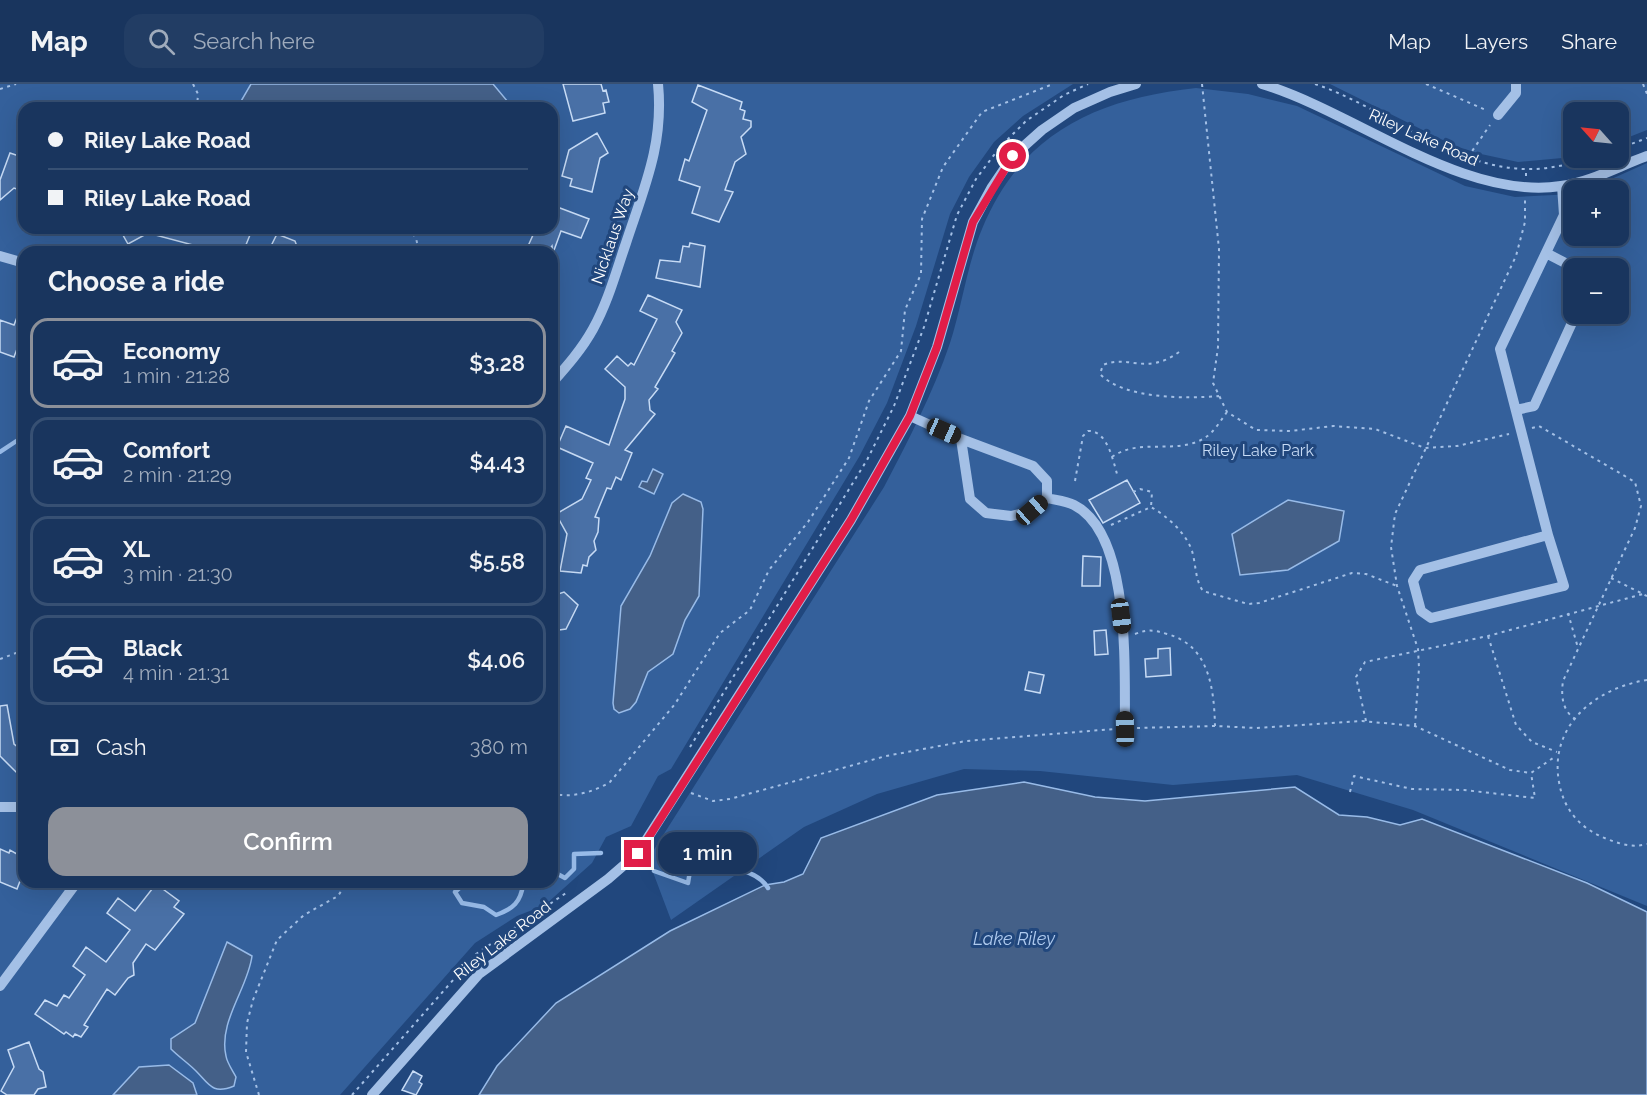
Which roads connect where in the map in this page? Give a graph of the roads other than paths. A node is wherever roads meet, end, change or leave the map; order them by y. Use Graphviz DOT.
graph roads {
  1 [pos="658,84"];
  2 [pos="1136,84"];
  3 [pos="1262,84"];
  4 [pos="1516,84"];
  5 [pos="1498,115"];
  6 [pos="1647,156"];
  7 [pos="1562,186"];
  8 [pos="1546,253"];
  9 [pos="0,256"];
  10 [pos="18,261"];
  11 [pos="1563,262"];
  12 [pos="1571,324"];
  13 [pos="558,376"];
  14 [pos="1516,410"];
  15 [pos="910,416"];
  16 [pos="961,439"];
  17 [pos="1047,498"];
  18 [pos="1548,535"];
  19 [pos="1125,729"];
  20 [pos="0,807"];
  21 [pos="18,807"];
  22 [pos="73,888"];
  23 [pos="0,987"];
  24 [pos="372,1095"];
  1 -- 13 [label="street, Nicklaus Way"];
  2 -- 15 [label="street, Riley Lake Road"];
  3 -- 7 [label="street, Riley Lake Road"];
  4 -- 5 [label="street"];
  6 -- 7 [label="street, Riley Lake Road"];
  7 -- 8 [label="street"];
  8 -- 11 [label="street"];
  8 -- 14 [label="street"];
  9 -- 10 [label="street"];
  12 -- 14 [label="street"];
  14 -- 18 [label="street"];
  15 -- 16 [label="street"];
  15 -- 24 [label="street, Riley Lake Road"];
  16 -- 17 [label="street"];
  16 -- 17 [label="street"];
  17 -- 19 [label="street"];
  18 -- 18 [label="street"];
  20 -- 21 [label="street"];
  22 -- 23 [label="street"];
}
